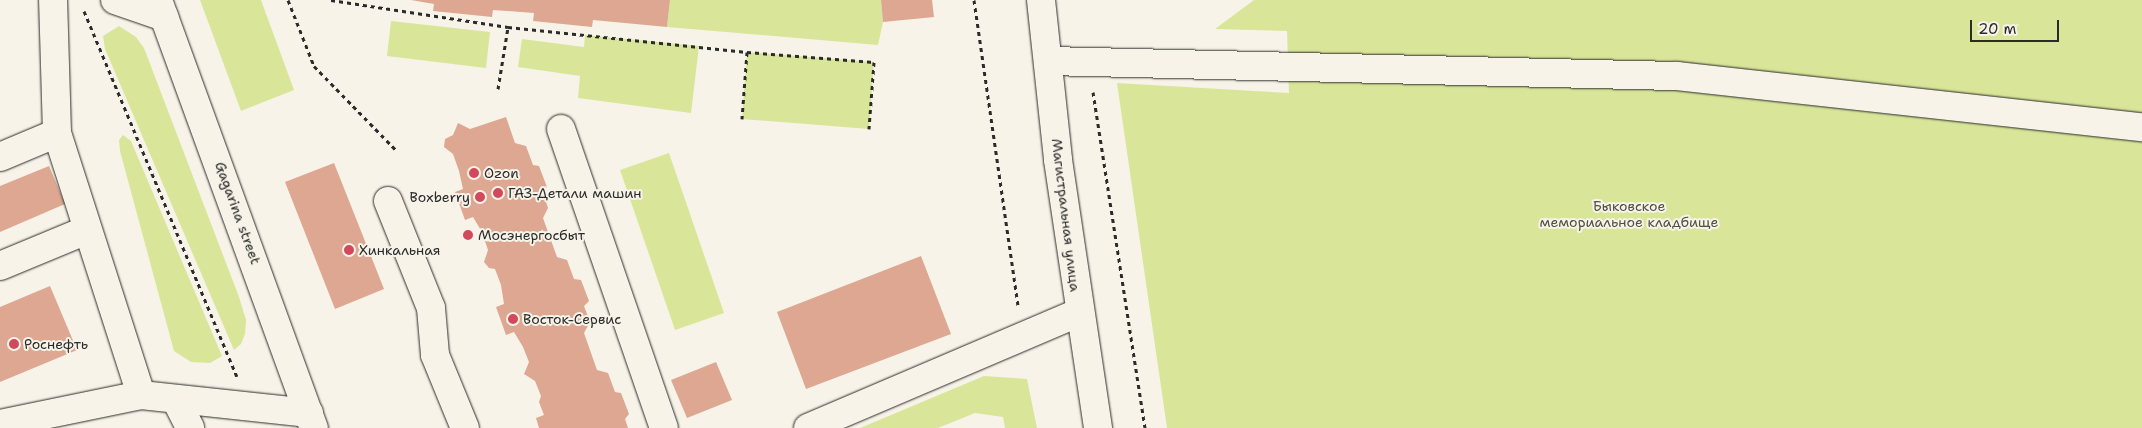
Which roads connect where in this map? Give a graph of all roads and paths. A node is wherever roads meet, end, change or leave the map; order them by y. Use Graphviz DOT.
graph roads {
  1 [pos="53,0"];
  2 [pos="115,0"];
  3 [pos="288,0"];
  4 [pos="331,0"];
  5 [pos="974,0"];
  6 [pos="1041,0"];
  7 [pos="161,8"];
  8 [pos="84,9"];
  9 [pos="508,27"];
  10 [pos="747,52"];
  11 [pos="1048,61"];
  12 [pos="1093,88"];
  13 [pos="498,89"];
  14 [pos="742,119"];
  15 [pos="2142,127"];
  16 [pos="561,129"];
  17 [pos="869,129"];
  18 [pos="57,133"];
  19 [pos="398,152"];
  20 [pos="0,157"];
  21 [pos="388,201"];
  22 [pos="87,230"];
  23 [pos="0,266"];
  24 [pos="1018,308"];
  25 [pos="1078,313"];
  26 [pos="141,395"];
  27 [pos="176,400"];
  28 [pos="251,409"];
  29 [pos="312,421"];
  30 [pos="0,424"];
  31 [pos="190,428"];
  32 [pos="465,428"];
  33 [pos="664,428"];
  34 [pos="808,428"];
  35 [pos="1098,428"];
  36 [pos="1145,428"];
  1 -- 18 [label="street"];
  2 -- 7 [label="street"];
  3 -- 19 [label="path"];
  4 -- 9 [label="path"];
  5 -- 24 [label="path"];
  6 -- 11 [label="street, Магистральная улица"];
  7 -- 29 [label="street, Gagarina street"];
  8 -- 28 [label="path"];
  9 -- 10 [label="path"];
  9 -- 13 [label="path"];
  10 -- 14 [label="path"];
  10 -- 17 [label="path"];
  11 -- 15 [label="street"];
  11 -- 25 [label="street, Магистральная улица"];
  12 -- 36 [label="path"];
  16 -- 33 [label="street"];
  18 -- 20 [label="street"];
  18 -- 22 [label="street"];
  21 -- 32 [label="street"];
  22 -- 23 [label="street"];
  22 -- 26 [label="street"];
  25 -- 34 [label="street"];
  25 -- 35 [label="street, Магистральная улица"];
  26 -- 27 [label="street"];
  26 -- 30 [label="street"];
  27 -- 28 [label="street"];
  27 -- 31 [label="street"];
  28 -- 29 [label="street"];
}
